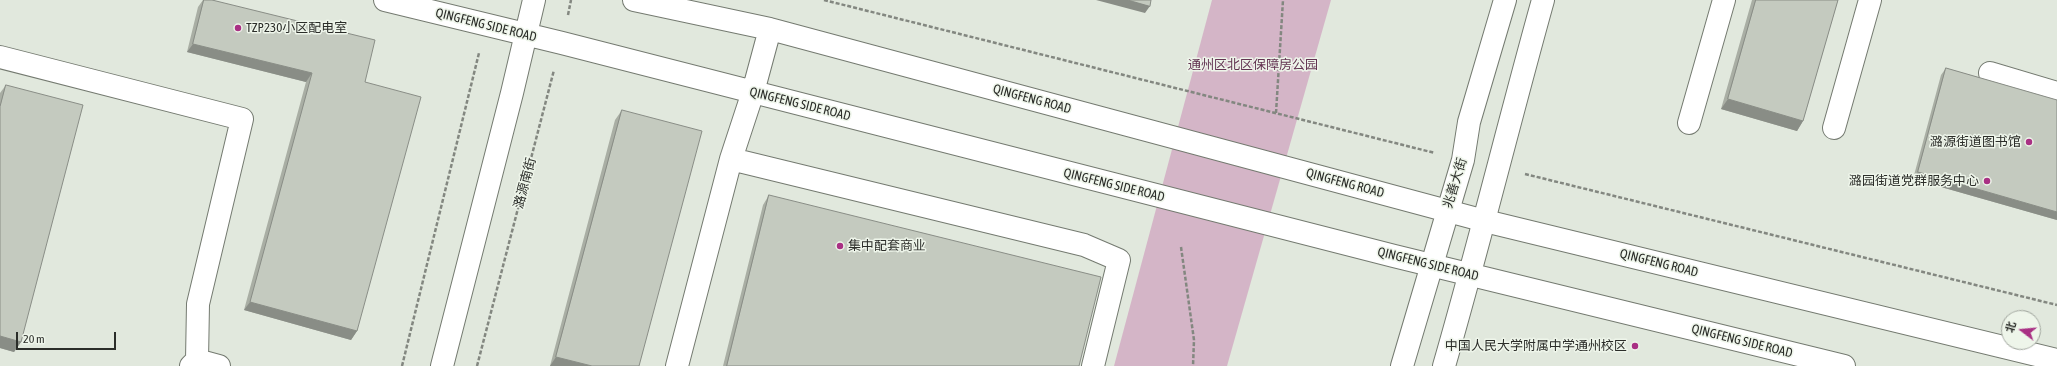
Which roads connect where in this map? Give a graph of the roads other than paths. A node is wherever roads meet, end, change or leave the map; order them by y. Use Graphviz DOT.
graph roads {
  1 [pos="385,0"];
  2 [pos="534,0"];
  3 [pos="634,0"];
  4 [pos="1505,0"];
  5 [pos="1543,0"];
  6 [pos="1724,0"];
  7 [pos="1870,0"];
  8 [pos="770,29"];
  9 [pos="526,36"];
  10 [pos="0,57"];
  11 [pos="1990,73"];
  12 [pos="753,92"];
  13 [pos="2057,92"];
  14 [pos="1689,122"];
  15 [pos="1834,128"];
  16 [pos="732,159"];
  17 [pos="1447,210"];
  18 [pos="1485,221"];
  19 [pos="1431,266"];
  20 [pos="1470,274"];
  21 [pos="2057,360"];
  22 [pos="194,363"];
  23 [pos="219,366"];
  24 [pos="442,366"];
  25 [pos="677,366"];
  26 [pos="1094,366"];
  27 [pos="1402,366"];
  28 [pos="1444,366"];
  29 [pos="1844,366"];
  1 -- 9 [label="street, QINGFENG SIDE ROAD"];
  2 -- 9 [label="street"];
  3 -- 8 [label="street, QINGFENG ROAD"];
  4 -- 17 [label="street, 兆善大街"];
  5 -- 18 [label="street"];
  6 -- 14 [label="street"];
  7 -- 15 [label="street"];
  8 -- 12 [label="street"];
  8 -- 17 [label="street, QINGFENG ROAD"];
  9 -- 12 [label="street, QINGFENG SIDE ROAD"];
  9 -- 24 [label="street"];
  10 -- 22 [label="street"];
  11 -- 13 [label="street"];
  12 -- 16 [label="street"];
  12 -- 19 [label="street, QINGFENG SIDE ROAD"];
  16 -- 25 [label="street"];
  16 -- 26 [label="street"];
  17 -- 18 [label="street, QINGFENG ROAD"];
  17 -- 19 [label="street, 兆善大街"];
  18 -- 20 [label="street"];
  18 -- 21 [label="street, QINGFENG ROAD"];
  19 -- 20 [label="street, QINGFENG SIDE ROAD"];
  19 -- 27 [label="street, 兆善大街"];
  20 -- 28 [label="street"];
  20 -- 29 [label="street, QINGFENG SIDE ROAD"];
  22 -- 23 [label="street"];
}
